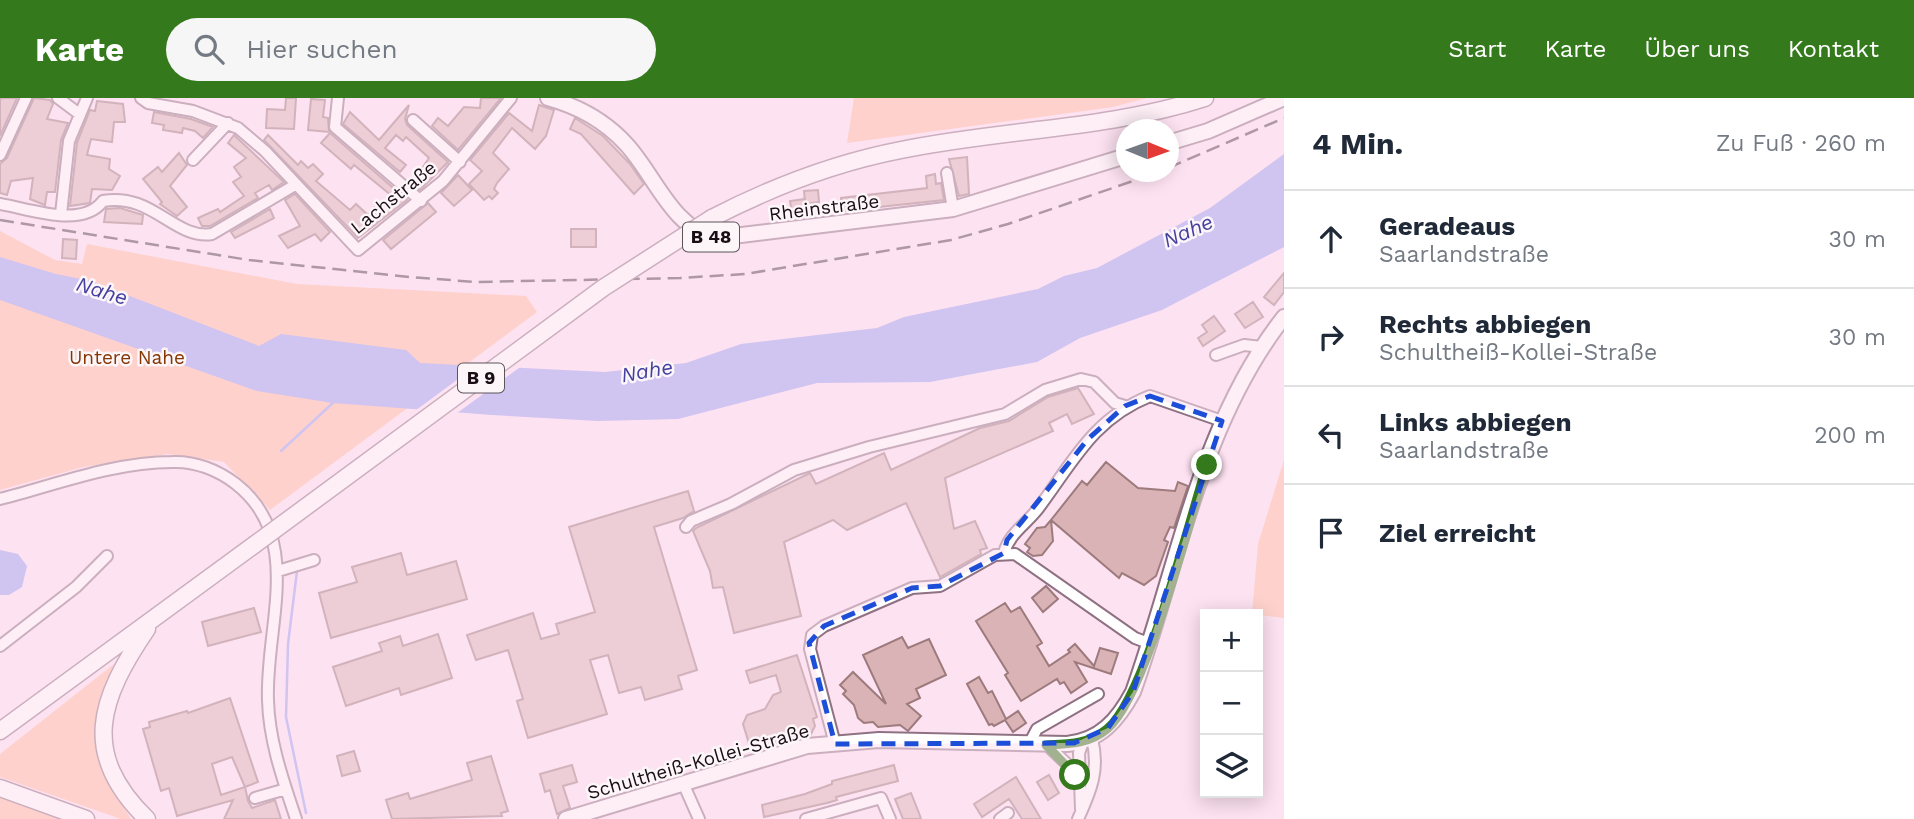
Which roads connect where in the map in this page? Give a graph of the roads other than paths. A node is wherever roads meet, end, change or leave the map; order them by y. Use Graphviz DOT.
graph roads {
  1 [pos="26,98"];
  2 [pos="58,98"];
  3 [pos="87,98"];
  4 [pos="141,98"];
  5 [pos="338,98"];
  6 [pos="511,98"];
  7 [pos="548,98"];
  8 [pos="1205,98"];
  9 [pos="1284,98"];
  10 [pos="78,113"];
  11 [pos="413,120"];
  12 [pos="228,124"];
  13 [pos="1179,140"];
  14 [pos="0,155"];
  15 [pos="1116,159"];
  16 [pos="193,160"];
  17 [pos="460,162"];
  18 [pos="947,173"];
  19 [pos="295,185"];
  20 [pos="421,201"];
  21 [pos="0,204"];
  22 [pos="960,207"];
  23 [pos="61,214"];
  24 [pos="1284,317"];
  25 [pos="1262,347"];
  26 [pos="1216,355"];
  27 [pos="1125,406"];
  28 [pos="1222,421"];
  29 [pos="0,499"];
  30 [pos="686,527"];
  31 [pos="1004,553"];
  32 [pos="107,556"];
  33 [pos="314,560"];
  34 [pos="278,571"];
  35 [pos="153,619"];
  36 [pos="1151,644"];
  37 [pos="0,646"];
  38 [pos="1098,694"];
  39 [pos="0,731"];
  40 [pos="1087,740"];
  41 [pos="835,744"];
  42 [pos="1029,744"];
  43 [pos="1046,745"];
  44 [pos="683,783"];
  45 [pos="1080,785"];
  46 [pos="0,788"];
  47 [pos="286,789"];
  48 [pos="255,799"];
  49 [pos="1080,815"];
  50 [pos="86,819"];
  51 [pos="147,819"];
  52 [pos="296,819"];
  53 [pos="566,819"];
  54 [pos="698,819"];
  55 [pos="806,819"];
  56 [pos="890,819"];
  1 -- 14 [label="street"];
  2 -- 10 [label="street"];
  3 -- 10 [label="street"];
  4 -- 12 [label="street, Lachstraße"];
  5 -- 20 [label="street"];
  6 -- 17 [label="street, Lachstraße"];
  7 -- 22 [label="main road, Rheinstraße / B 48"];
  8 -- 35 [label="highway, B 9, bridge"];
  9 -- 13 [label="main road"];
  10 -- 23 [label="street"];
  11 -- 17 [label="street"];
  12 -- 16 [label="street"];
  12 -- 19 [label="street, Lachstraße"];
  15 -- 22 [label="main road, B 48"];
  17 -- 20 [label="street, Lachstraße"];
  18 -- 22 [label="street"];
  19 -- 20 [label="street, Lachstraße"];
  19 -- 23 [label="street"];
  21 -- 23 [label="street"];
  24 -- 25 [label="main road"];
  25 -- 26 [label="street"];
  25 -- 28 [label="main road"];
  27 -- 28 [label="street"];
  27 -- 30 [label="street"];
  27 -- 31 [label="street"];
  28 -- 36 [label="main road"];
  29 -- 34 [label="street"];
  31 -- 36 [label="street"];
  31 -- 41 [label="street"];
  32 -- 37 [label="street"];
  33 -- 34 [label="street"];
  34 -- 47 [label="street"];
  35 -- 39 [label="highway, B 9"];
  35 -- 51 [label="highway"];
  36 -- 40 [label="main road"];
  38 -- 42 [label="street"];
  40 -- 43 [label="main road, Schultheiß-Kollei-Straße"];
  40 -- 45 [label="street"];
  40 -- 49 [label="street"];
  41 -- 42 [label="main road, Schultheiß-Kollei-Straße"];
  41 -- 44 [label="main road, Schultheiß-Kollei-Straße"];
  42 -- 43 [label="main road, Schultheiß-Kollei-Straße"];
  43 -- 45 [label="street"];
  44 -- 53 [label="main road, Schultheiß-Kollei-Straße"];
  44 -- 54 [label="street"];
  45 -- 49 [label="street"];
  46 -- 50 [label="highway"];
  47 -- 48 [label="street"];
  47 -- 52 [label="street"];
  55 -- 56 [label="street"];
}
